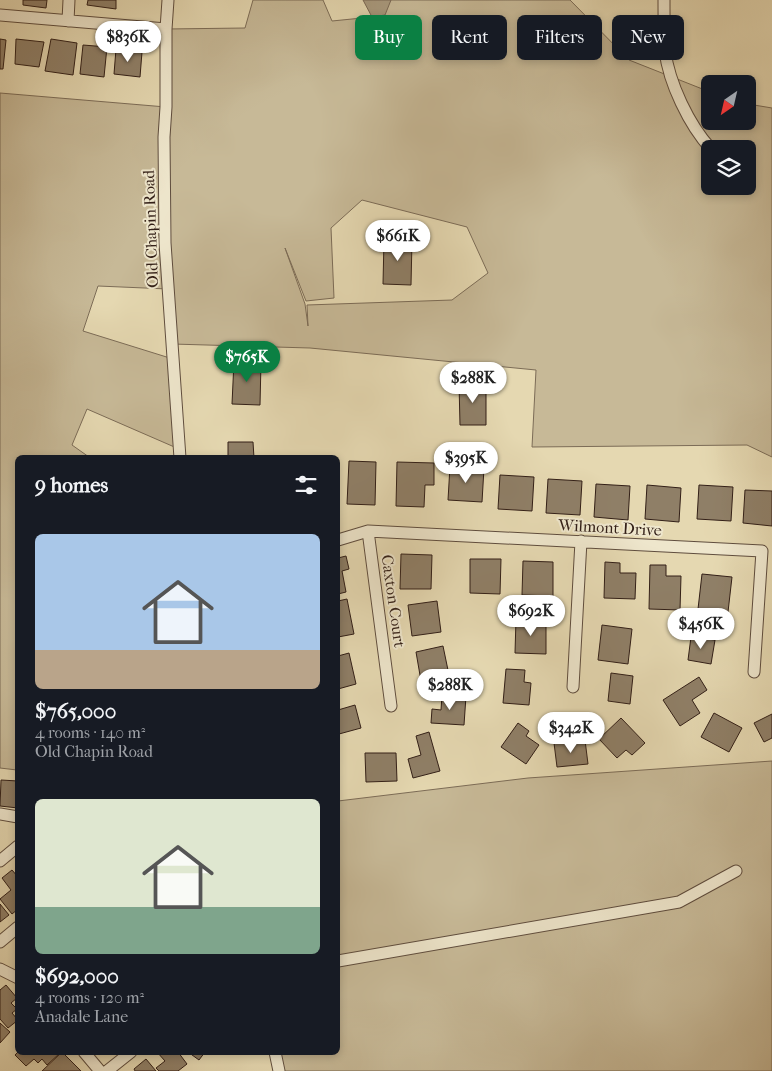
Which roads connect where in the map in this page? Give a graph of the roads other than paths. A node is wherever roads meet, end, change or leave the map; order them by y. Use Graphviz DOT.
graph roads {
  1 [pos="69,0"];
  2 [pos="168,0"];
  3 [pos="664,0"];
  4 [pos="0,15"];
  5 [pos="68,22"];
  6 [pos="166,29"];
  7 [pos="703,140"];
  8 [pos="180,455"];
  9 [pos="368,531"];
  10 [pos="340,539"];
  11 [pos="581,541"];
  12 [pos="754,672"];
  13 [pos="573,687"];
  14 [pos="391,706"];
  15 [pos="0,814"];
  16 [pos="15,816"];
  17 [pos="15,848"];
  18 [pos="0,861"];
  19 [pos="736,871"];
  20 [pos="15,930"];
  21 [pos="0,942"];
  22 [pos="340,961"];
  23 [pos="0,970"];
  24 [pos="15,977"];
  25 [pos="87,1055"];
  26 [pos="127,1055"];
  27 [pos="276,1055"];
  28 [pos="100,1071"];
  29 [pos="107,1071"];
  30 [pos="279,1071"];
  1 -- 5 [label="street"];
  2 -- 6 [label="street, Old Chapin Road"];
  3 -- 7 [label="street"];
  4 -- 5 [label="street"];
  5 -- 6 [label="street"];
  6 -- 8 [label="street, Old Chapin Road"];
  9 -- 10 [label="street, Wilmont Drive"];
  9 -- 11 [label="street, Wilmont Drive"];
  9 -- 14 [label="street, Caxton Court"];
  11 -- 12 [label="street, Wilmont Drive"];
  11 -- 13 [label="street"];
  15 -- 16 [label="street"];
  17 -- 18 [label="street"];
  19 -- 22 [label="street"];
  20 -- 21 [label="street"];
  23 -- 24 [label="street"];
  25 -- 28 [label="street"];
  26 -- 29 [label="street"];
  27 -- 30 [label="street"];
}
